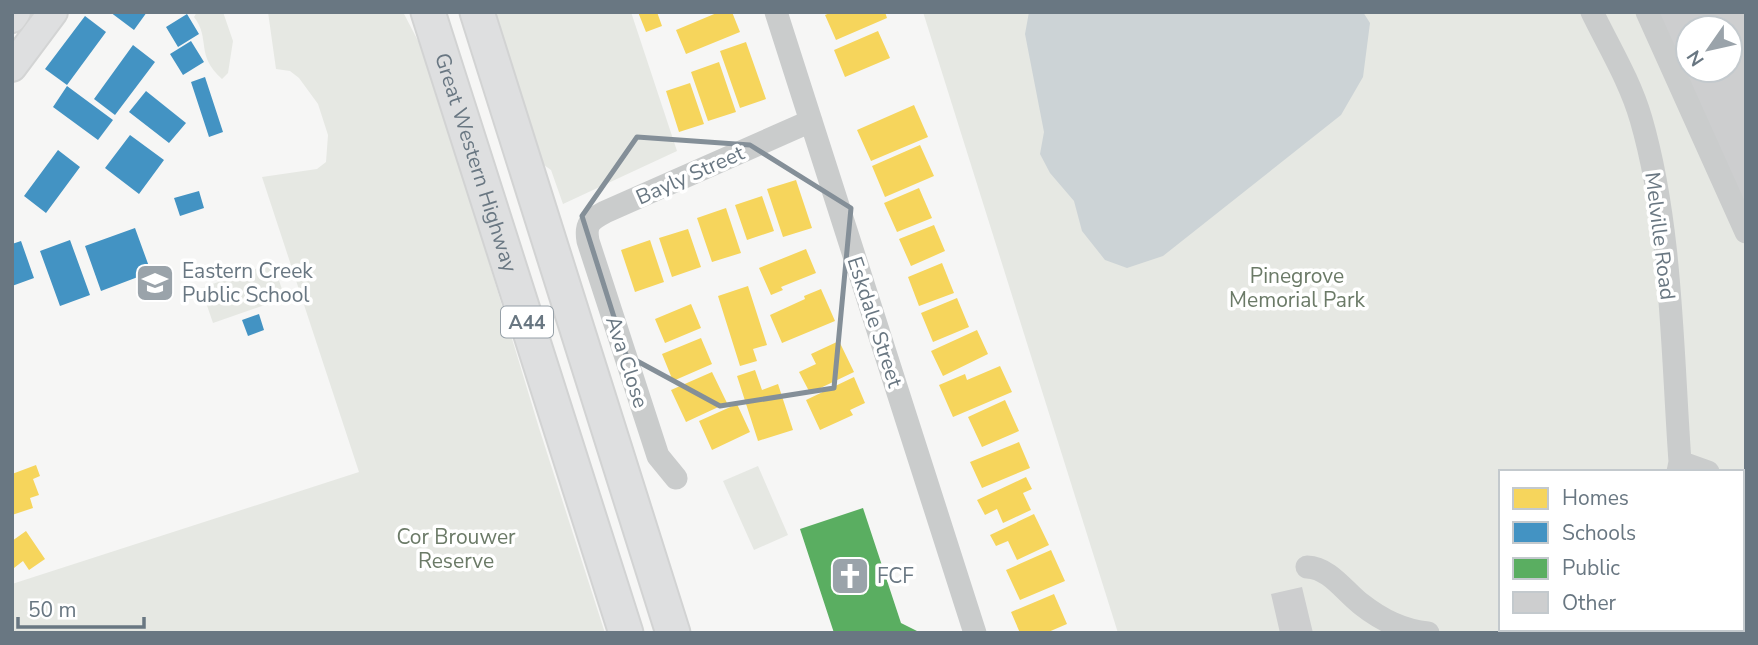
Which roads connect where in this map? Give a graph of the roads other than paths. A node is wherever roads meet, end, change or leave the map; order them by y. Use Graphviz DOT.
graph roads {
  1 [pos="16,12"];
  2 [pos="53,12"];
  3 [pos="428,12"];
  4 [pos="477,12"];
  5 [pos="776,12"];
  6 [pos="1591,12"];
  7 [pos="1647,12"];
  8 [pos="12,18"];
  9 [pos="12,67"];
  10 [pos="811,121"];
  11 [pos="1746,232"];
  12 [pos="588,241"];
  13 [pos="1679,467"];
  14 [pos="1696,470"];
  15 [pos="676,478"];
  16 [pos="1307,567"];
  17 [pos="626,633"];
  18 [pos="673,633"];
  19 [pos="975,633"];
  20 [pos="1428,633"];
  1 -- 8 [label="main road"];
  2 -- 9 [label="main road"];
  3 -- 17 [label="highway, Great Western Highway / A44"];
  4 -- 18 [label="highway, A44"];
  5 -- 10 [label="street, Eskdale Street"];
  6 -- 13 [label="street, Melville Road"];
  7 -- 11 [label="street"];
  10 -- 12 [label="street, Bayly Street"];
  10 -- 19 [label="street, Eskdale Street"];
  12 -- 15 [label="street, Ava Close"];
  13 -- 14 [label="street"];
  16 -- 20 [label="street"];
}
